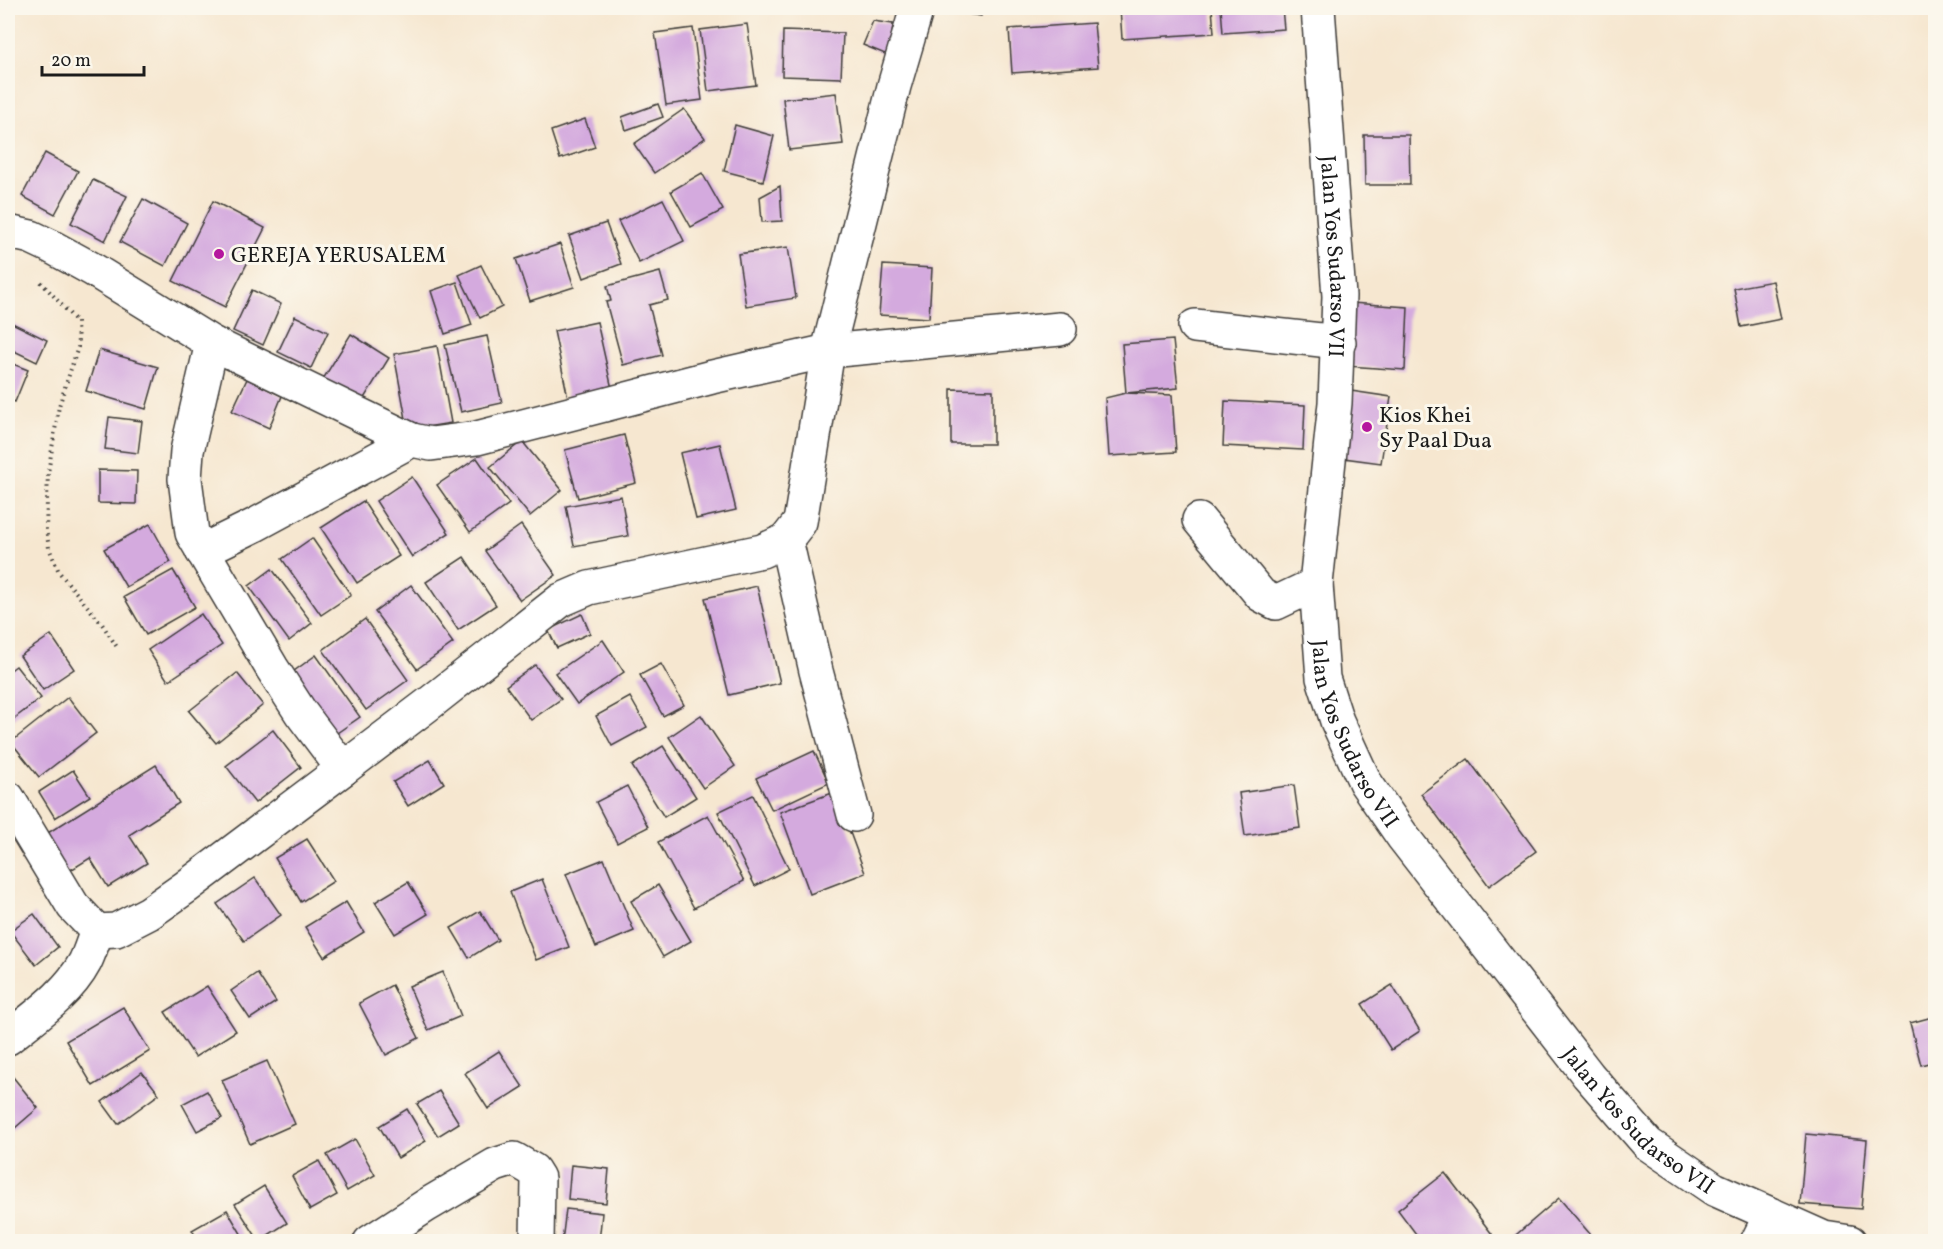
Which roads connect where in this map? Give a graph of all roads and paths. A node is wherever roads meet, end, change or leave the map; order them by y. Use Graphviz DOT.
graph roads {
  1 [pos="917,8"];
  2 [pos="1318,8"];
  3 [pos="8,235"];
  4 [pos="39,280"];
  5 [pos="1195,326"];
  6 [pos="1060,329"];
  7 [pos="1339,342"];
  8 [pos="212,343"];
  9 [pos="828,351"];
  10 [pos="412,440"];
  11 [pos="1199,520"];
  12 [pos="786,540"];
  13 [pos="202,551"];
  14 [pos="1316,584"];
  15 [pos="117,646"];
  16 [pos="343,769"];
  17 [pos="8,798"];
  18 [pos="854,815"];
  19 [pos="96,931"];
  20 [pos="8,1038"];
  21 [pos="1764,1228"];
  22 [pos="370,1242"];
  23 [pos="537,1242"];
  24 [pos="1850,1242"];
  1 -- 9 [label="street"];
  2 -- 7 [label="street, Jalan Yos Sudarso VII"];
  3 -- 8 [label="street"];
  4 -- 15 [label="path"];
  5 -- 7 [label="street"];
  6 -- 9 [label="street"];
  7 -- 14 [label="street, Jalan Yos Sudarso VII"];
  8 -- 10 [label="street"];
  8 -- 13 [label="street"];
  9 -- 10 [label="street"];
  9 -- 12 [label="street"];
  10 -- 13 [label="street"];
  11 -- 14 [label="street"];
  12 -- 16 [label="street"];
  12 -- 18 [label="street"];
  13 -- 16 [label="street"];
  14 -- 21 [label="street, Jalan Yos Sudarso VII"];
  16 -- 19 [label="street"];
  17 -- 19 [label="street"];
  19 -- 20 [label="street"];
  21 -- 24 [label="street, Jalan Yos Sudarso VII"];
  22 -- 23 [label="street"];
}
